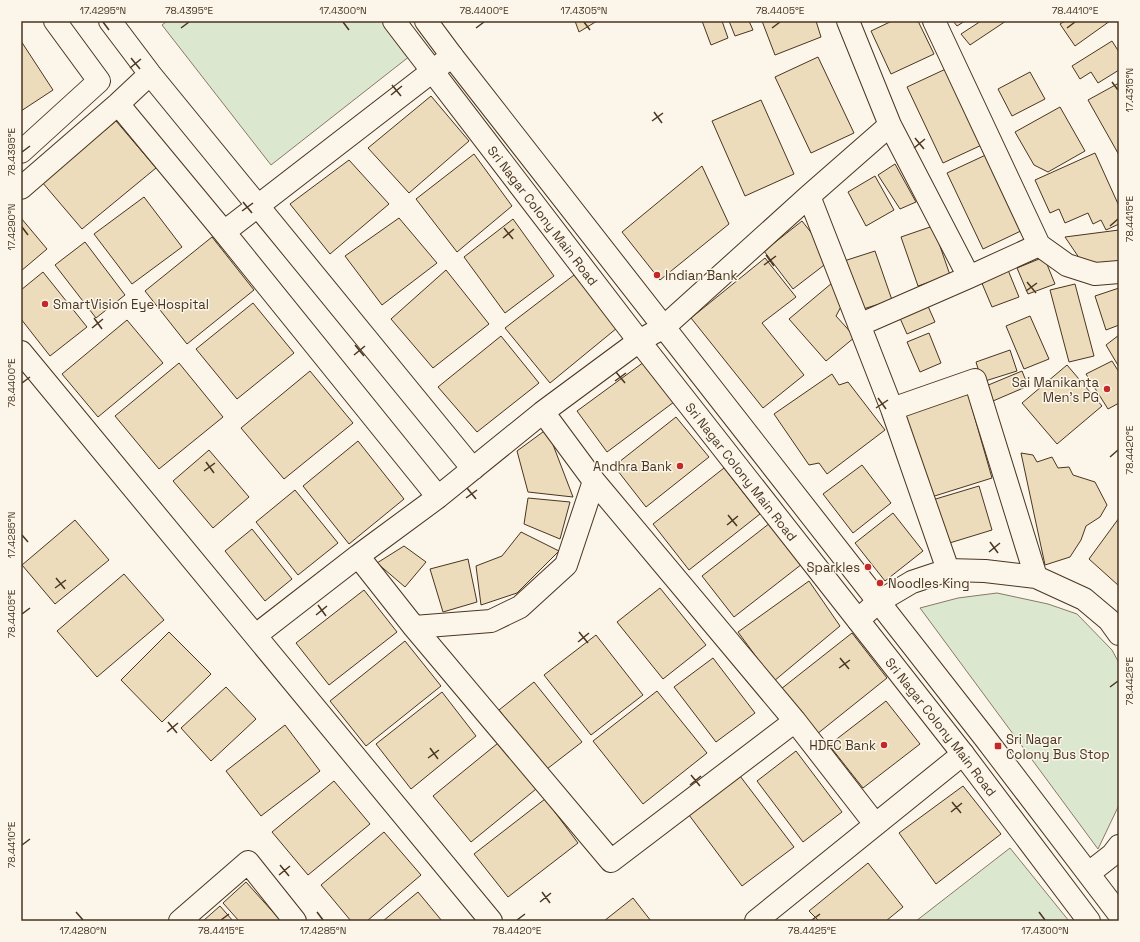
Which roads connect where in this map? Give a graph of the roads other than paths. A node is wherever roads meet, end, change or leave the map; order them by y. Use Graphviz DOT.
graph roads {
  1 [pos="55,21"];
  2 [pos="110,21"];
  3 [pos="394,21"];
  4 [pos="426,21"];
  5 [pos="848,21"];
  6 [pos="934,21"];
  7 [pos="452,56"];
  8 [pos="432,71"];
  9 [pos="150,74"];
  10 [pos="118,104"];
  11 [pos="890,125"];
  12 [pos="21,152"];
  13 [pos="21,188"];
  14 [pos="809,196"];
  15 [pos="258,205"];
  16 [pos="224,232"];
  17 [pos="1039,245"];
  18 [pos="1119,272"];
  19 [pos="969,277"];
  20 [pos="859,325"];
  21 [pos="664,327"];
  22 [pos="639,341"];
  23 [pos="21,352"];
  24 [pos="892,409"];
  25 [pos="543,412"];
  26 [pos="473,469"];
  27 [pos="594,481"];
  28 [pos="438,497"];
  29 [pos="358,556"];
  30 [pos="948,570"];
  31 [pos="1036,577"];
  32 [pos="878,602"];
  33 [pos="858,620"];
  34 [pos="414,627"];
  35 [pos="1119,634"];
  36 [pos="256,635"];
  37 [pos="795,721"];
  38 [pos="963,754"];
  39 [pos="875,824"];
  40 [pos="1119,846"];
  41 [pos="1089,873"];
  42 [pos="1119,914"];
  43 [pos="180,921"];
  44 [pos="296,921"];
  45 [pos="491,921"];
  46 [pos="756,921"];
  47 [pos="1089,921"];
  1 -- 12 [label="street"];
  2 -- 9 [label="street"];
  3 -- 8 [label="street, Sri Nagar Colony Main Road"];
  4 -- 7 [label="street, Sri Nagar Colony Main Road"];
  5 -- 11 [label="street"];
  6 -- 17 [label="street"];
  7 -- 8 [label="street"];
  7 -- 21 [label="street, Sri Nagar Colony Main Road"];
  8 -- 15 [label="street"];
  8 -- 22 [label="street, Sri Nagar Colony Main Road"];
  9 -- 10 [label="street"];
  9 -- 15 [label="street"];
  10 -- 13 [label="street"];
  10 -- 16 [label="street"];
  11 -- 14 [label="street"];
  11 -- 19 [label="street"];
  14 -- 20 [label="street"];
  14 -- 21 [label="street"];
  15 -- 16 [label="street"];
  15 -- 26 [label="street"];
  16 -- 28 [label="street"];
  17 -- 18 [label="street"];
  17 -- 19 [label="street"];
  19 -- 20 [label="street"];
  20 -- 24 [label="street"];
  21 -- 22 [label="street"];
  21 -- 32 [label="street, Sri Nagar Colony Main Road"];
  22 -- 25 [label="street"];
  22 -- 33 [label="street, Sri Nagar Colony Main Road"];
  23 -- 36 [label="street"];
  24 -- 30 [label="street"];
  24 -- 31 [label="street"];
  25 -- 26 [label="street"];
  25 -- 27 [label="street"];
  26 -- 28 [label="street"];
  27 -- 34 [label="street"];
  27 -- 37 [label="street"];
  28 -- 29 [label="street"];
  29 -- 34 [label="street"];
  29 -- 36 [label="street"];
  30 -- 31 [label="street"];
  30 -- 32 [label="street"];
  31 -- 35 [label="street"];
  32 -- 33 [label="street"];
  32 -- 41 [label="street, Sri Nagar Colony Main Road"];
  33 -- 38 [label="street, Sri Nagar Colony Main Road"];
  34 -- 37 [label="street"];
  36 -- 45 [label="street"];
  37 -- 39 [label="street"];
  38 -- 39 [label="street"];
  38 -- 47 [label="street, Sri Nagar Colony Main Road"];
  39 -- 46 [label="street"];
  40 -- 41 [label="street"];
  41 -- 42 [label="street, Sri Nagar Colony Main Road"];
  43 -- 44 [label="street"];
}
